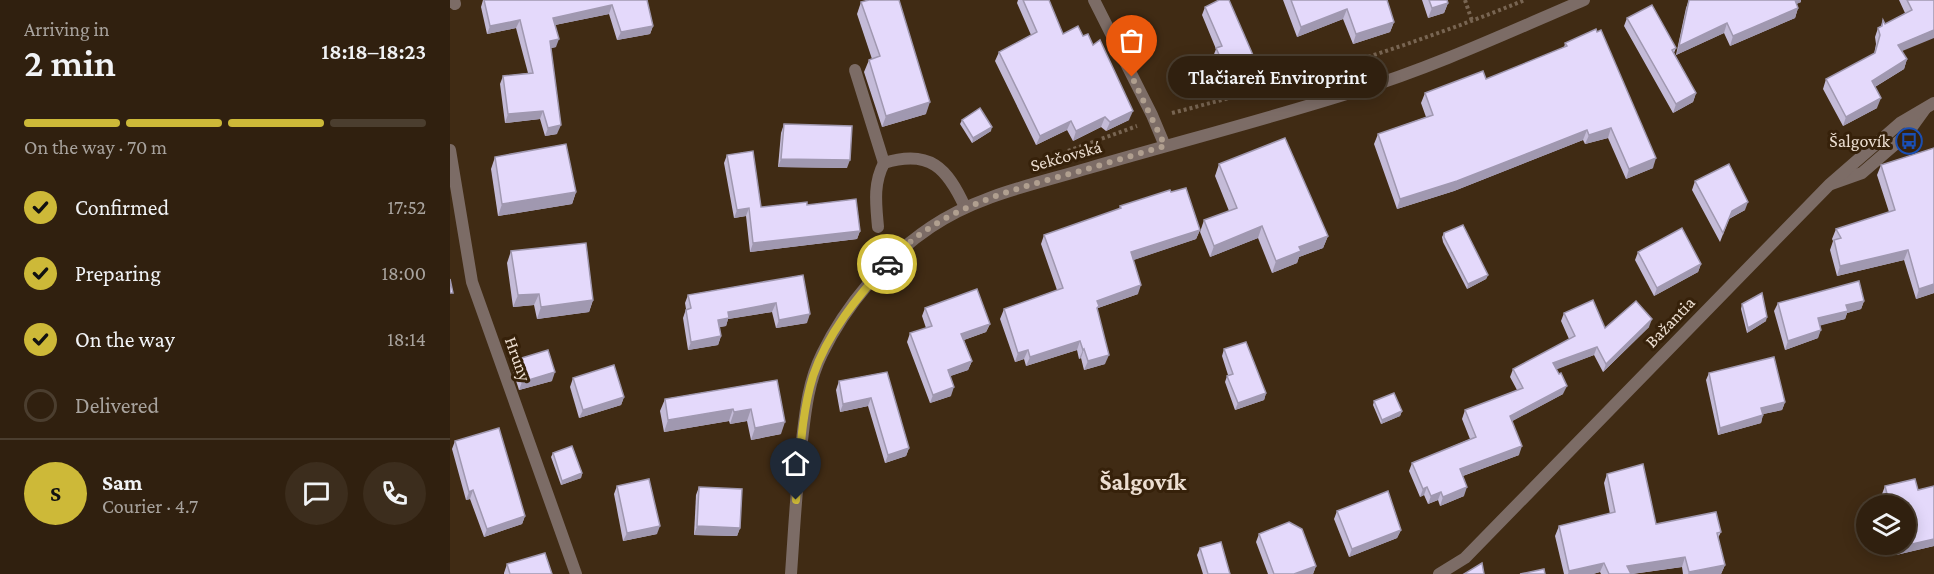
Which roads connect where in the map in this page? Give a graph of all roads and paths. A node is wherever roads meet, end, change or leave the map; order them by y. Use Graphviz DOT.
graph roads {
  1 [pos="1094,0"];
  2 [pos="1465,0"];
  3 [pos="1525,0"];
  4 [pos="1584,0"];
  5 [pos="1472,21"];
  6 [pos="855,70"];
  7 [pos="1930,105"];
  8 [pos="1154,120"];
  9 [pos="1165,146"];
  10 [pos="450,150"];
  11 [pos="1068,151"];
  12 [pos="884,163"];
  13 [pos="965,207"];
  14 [pos="878,227"];
  15 [pos="576,574"];
  16 [pos="791,574"];
  17 [pos="1439,574"];
  1 -- 8 [label="street"];
  2 -- 5 [label="path"];
  3 -- 5 [label="path"];
  4 -- 9 [label="street, Sekčovská"];
  5 -- 8 [label="path"];
  6 -- 12 [label="street"];
  7 -- 17 [label="street, Bažantia"];
  8 -- 9 [label="street"];
  8 -- 11 [label="path"];
  9 -- 13 [label="street, Sekčovská"];
  10 -- 15 [label="street, Hruny"];
  12 -- 13 [label="street"];
  12 -- 14 [label="street"];
  13 -- 16 [label="street, Sekčovská"];
}
